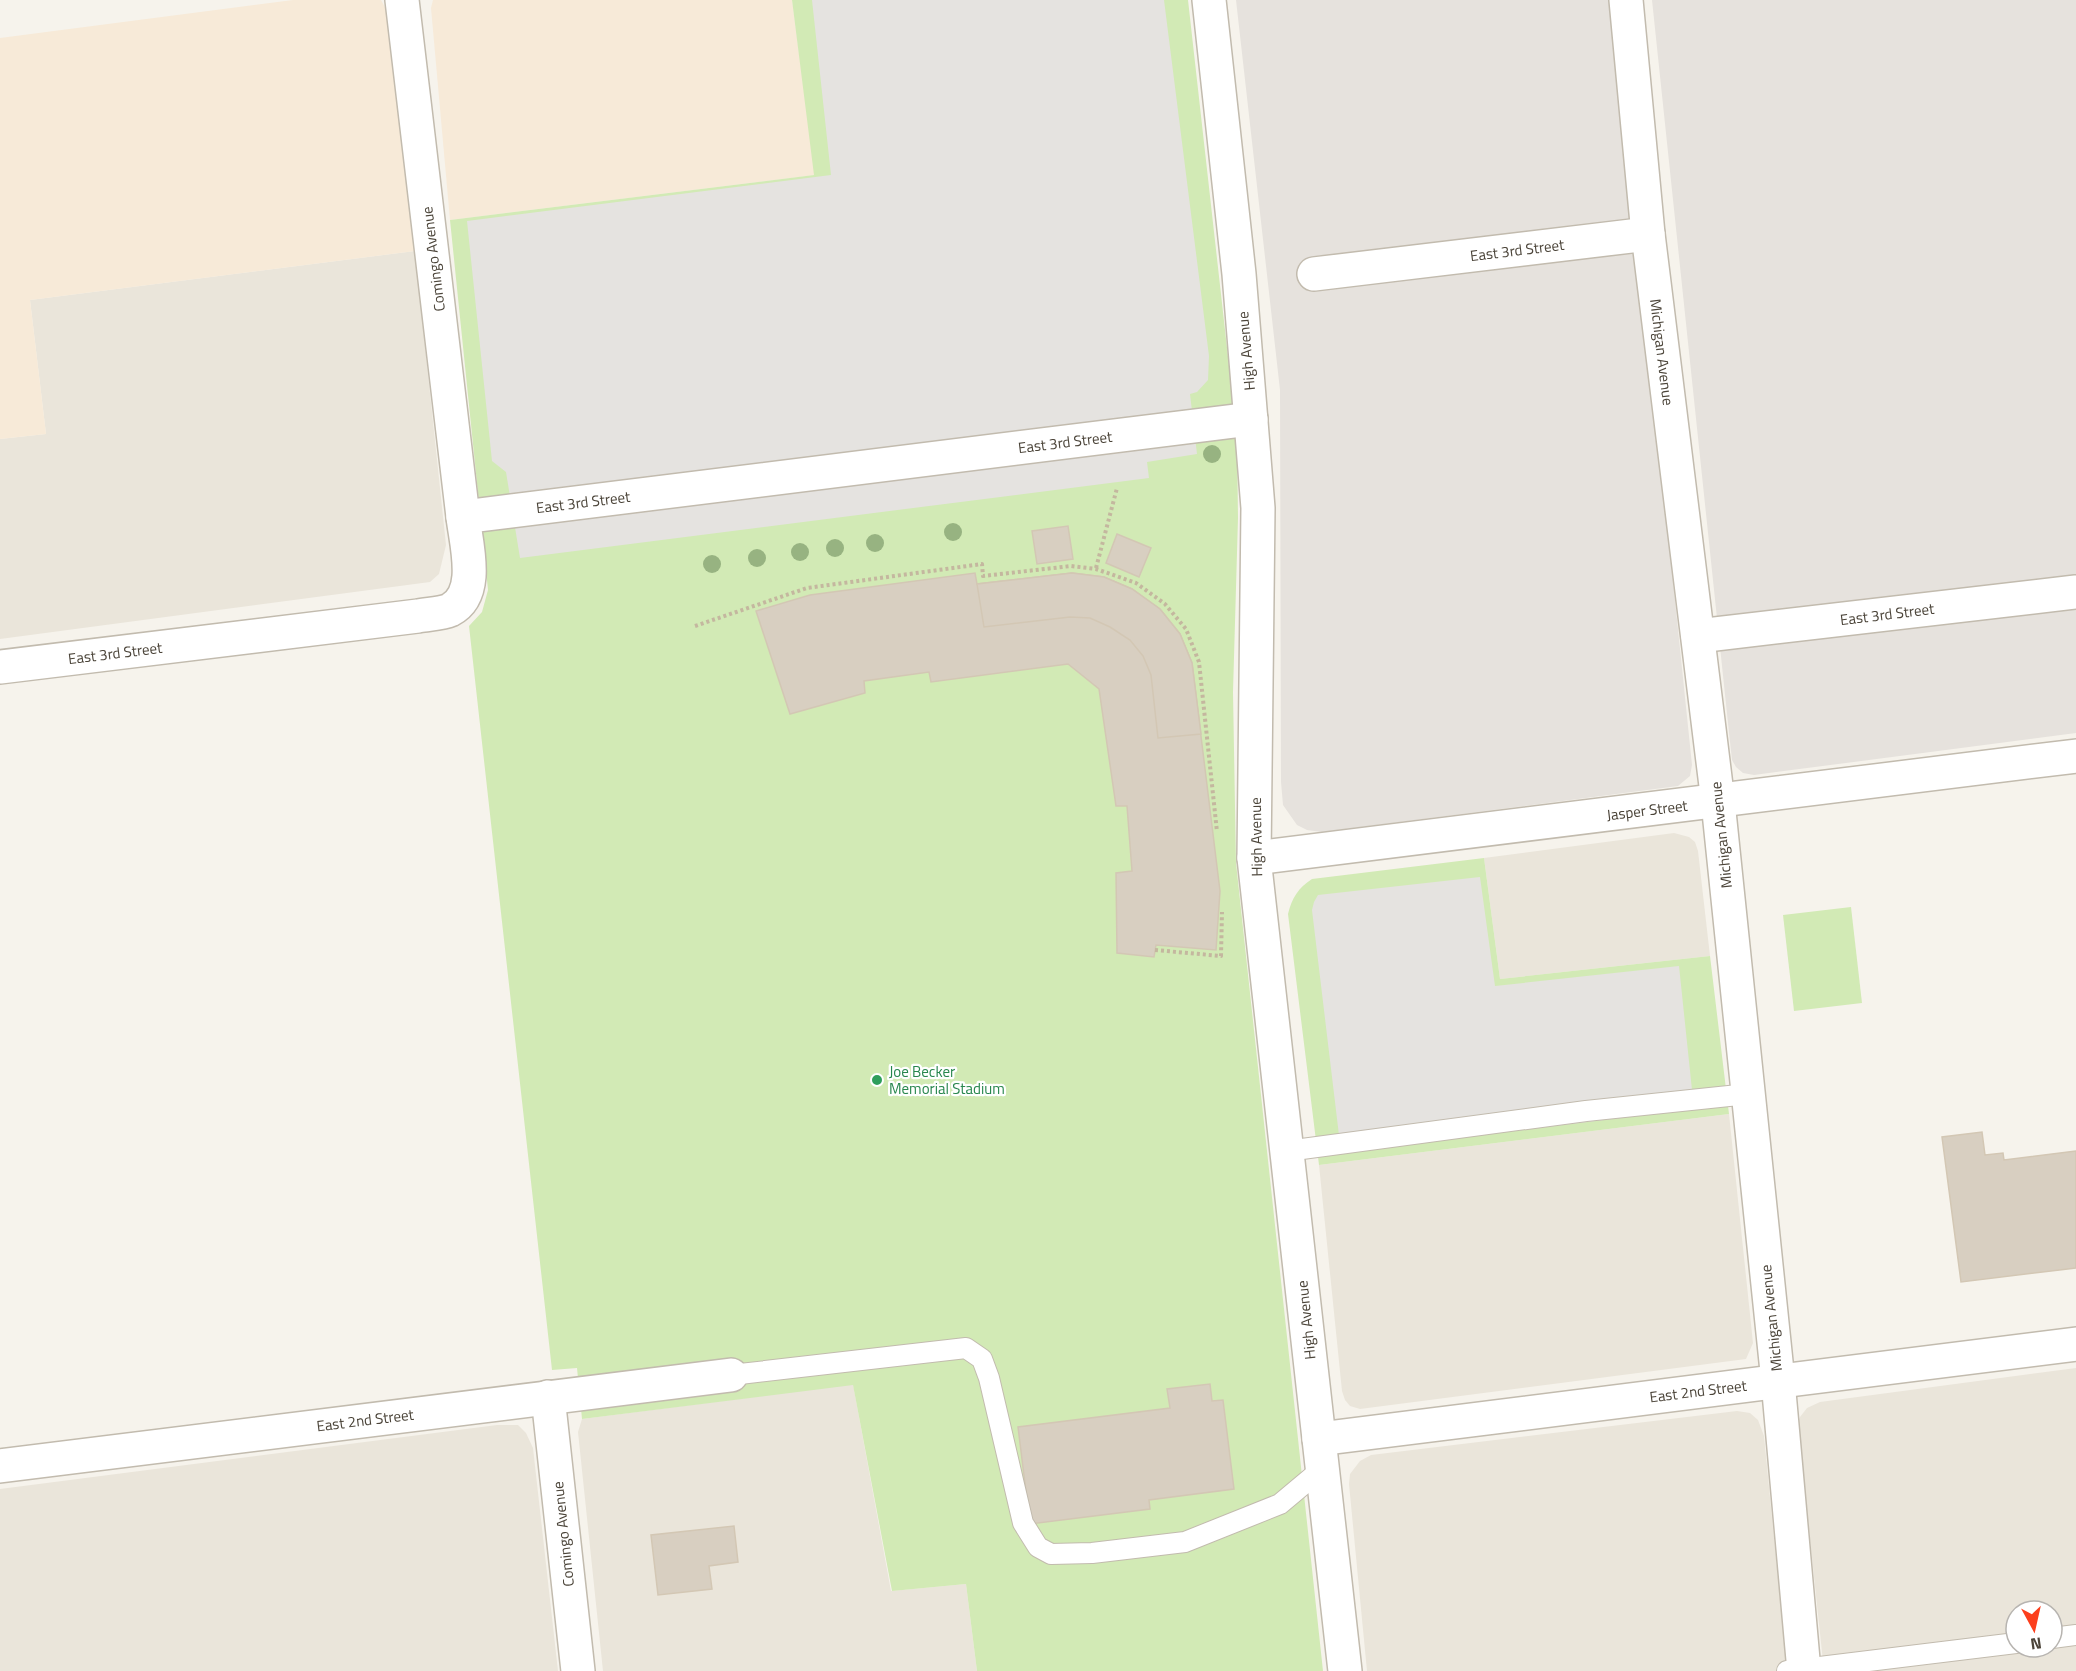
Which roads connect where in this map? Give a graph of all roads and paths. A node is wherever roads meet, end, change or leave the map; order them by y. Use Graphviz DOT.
graph roads {
  1 [pos="402,0"];
  2 [pos="1209,0"];
  3 [pos="1626,0"];
  4 [pos="1648,234"];
  5 [pos="1314,274"];
  6 [pos="1251,419"];
  7 [pos="1117,488"];
  8 [pos="463,517"];
  9 [pos="1096,569"];
  10 [pos="2076,592"];
  11 [pos="695,626"];
  12 [pos="1698,636"];
  13 [pos="0,667"];
  14 [pos="2076,756"];
  15 [pos="1718,802"];
  16 [pos="1217,834"];
  17 [pos="1254,858"];
  18 [pos="1222,903"];
  19 [pos="1155,950"];
  20 [pos="1748,1094"];
  21 [pos="1287,1151"];
  22 [pos="2076,1344"];
  23 [pos="731,1375"];
  24 [pos="1778,1381"];
  25 [pos="548,1397"];
  26 [pos="1321,1454"];
  27 [pos="0,1466"];
  28 [pos="2004,1644"];
  29 [pos="1798,1670"];
  30 [pos="578,1671"];
  31 [pos="1345,1671"];
  1 -- 8 [label="street, Comingo Avenue"];
  2 -- 6 [label="street, High Avenue"];
  3 -- 4 [label="street, Michigan Avenue"];
  4 -- 5 [label="street, East 3rd Street"];
  4 -- 12 [label="street, Michigan Avenue"];
  6 -- 8 [label="street, East 3rd Street"];
  6 -- 17 [label="street, High Avenue"];
  7 -- 9 [label="path"];
  8 -- 13 [label="street, East 3rd Street"];
  9 -- 11 [label="path"];
  9 -- 16 [label="path"];
  10 -- 12 [label="street, East 3rd Street"];
  12 -- 15 [label="street, Michigan Avenue"];
  14 -- 15 [label="street, Jasper Street"];
  15 -- 17 [label="street, Jasper Street"];
  15 -- 20 [label="street, Michigan Avenue"];
  17 -- 21 [label="street, High Avenue"];
  18 -- 19 [label="path"];
  20 -- 21 [label="lane"];
  20 -- 24 [label="street, Michigan Avenue"];
  21 -- 26 [label="street, High Avenue"];
  22 -- 24 [label="street, East 2nd Street"];
  23 -- 25 [label="street, East 2nd Street"];
  23 -- 26 [label="lane"];
  24 -- 26 [label="street, East 2nd Street"];
  24 -- 29 [label="street, Michigan Avenue"];
  25 -- 27 [label="street, East 2nd Street"];
  25 -- 30 [label="street, Comingo Avenue"];
  26 -- 31 [label="street, High Avenue"];
  28 -- 29 [label="lane"];
}
